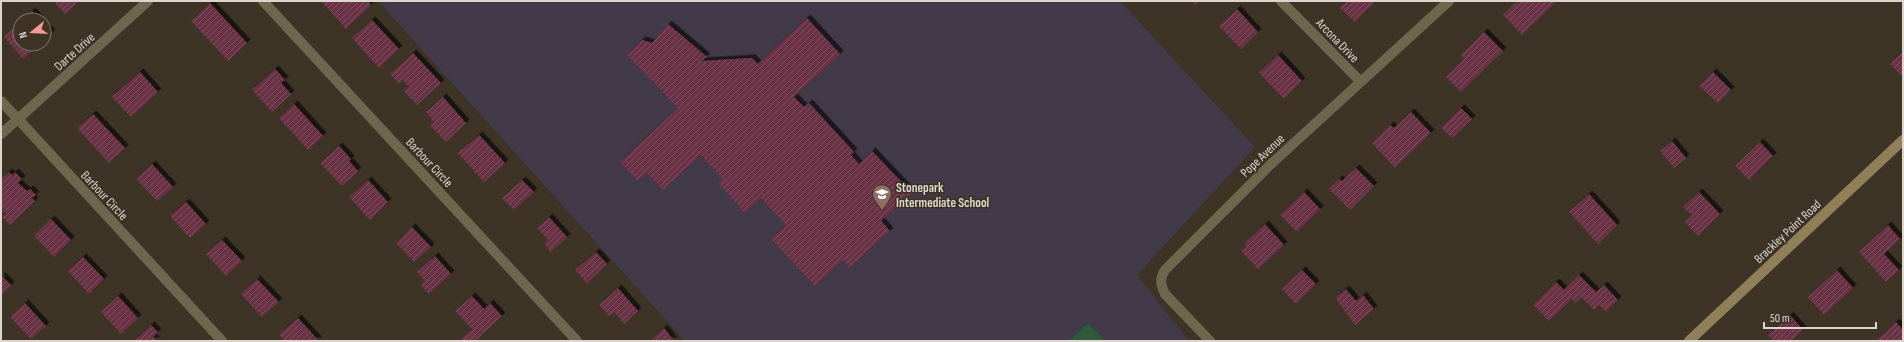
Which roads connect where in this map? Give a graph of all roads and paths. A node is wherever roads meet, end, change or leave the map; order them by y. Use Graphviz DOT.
graph roads {
  1 [pos="148,1"];
  2 [pos="263,1"];
  3 [pos="1281,1"];
  4 [pos="1449,1"];
  5 [pos="1360,81"];
  6 [pos="1,101"];
  7 [pos="18,119"];
  8 [pos="1,134"];
  9 [pos="1903,140"];
  10 [pos="222,341"];
  11 [pos="578,341"];
  12 [pos="1210,341"];
  13 [pos="1689,341"];
  1 -- 7 [label="street, Darte Drive"];
  2 -- 11 [label="street, Barbour Circle"];
  3 -- 5 [label="street, Arcona Drive"];
  4 -- 5 [label="street, Pope Avenue"];
  5 -- 12 [label="street, Pope Avenue"];
  6 -- 7 [label="street, Barbour Circle"];
  7 -- 8 [label="street, Darte Drive"];
  7 -- 10 [label="street, Barbour Circle"];
  9 -- 13 [label="main road, Brackley Point Road"];
}
